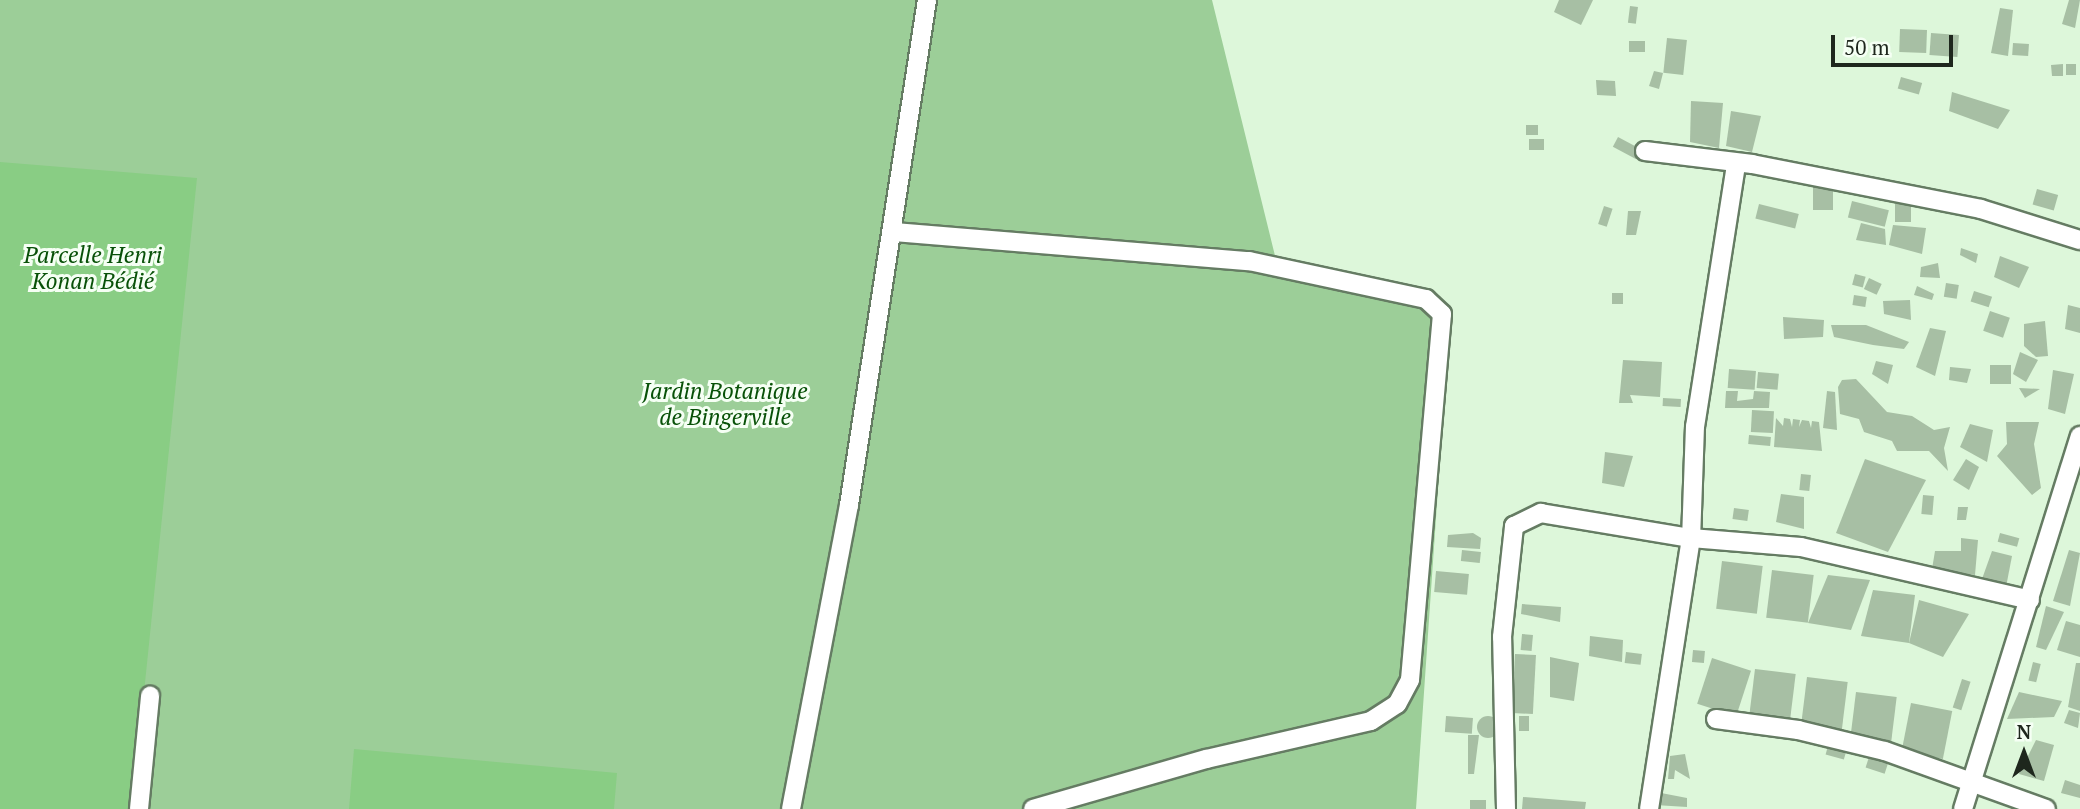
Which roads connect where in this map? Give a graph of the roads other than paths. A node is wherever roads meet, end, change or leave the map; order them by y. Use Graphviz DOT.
graph roads {
  1 [pos="927,0"];
  2 [pos="1645,150"];
  3 [pos="1736,165"];
  4 [pos="894,232"];
  5 [pos="2080,240"];
  6 [pos="2080,436"];
  7 [pos="1691,538"];
  8 [pos="2030,600"];
  9 [pos="150,696"];
  10 [pos="1716,719"];
  11 [pos="1971,785"];
  12 [pos="139,809"];
  13 [pos="791,809"];
  14 [pos="1033,809"];
  15 [pos="1506,809"];
  16 [pos="1649,809"];
  17 [pos="1963,809"];
  18 [pos="2046,809"];
  1 -- 4 [label="street"];
  2 -- 3 [label="street"];
  3 -- 5 [label="street"];
  3 -- 7 [label="street"];
  4 -- 13 [label="street"];
  4 -- 14 [label="street"];
  6 -- 8 [label="street"];
  7 -- 8 [label="street"];
  7 -- 15 [label="street"];
  7 -- 16 [label="street"];
  8 -- 11 [label="street"];
  9 -- 12 [label="street"];
  10 -- 11 [label="street"];
  11 -- 17 [label="street"];
  11 -- 18 [label="street"];
}
